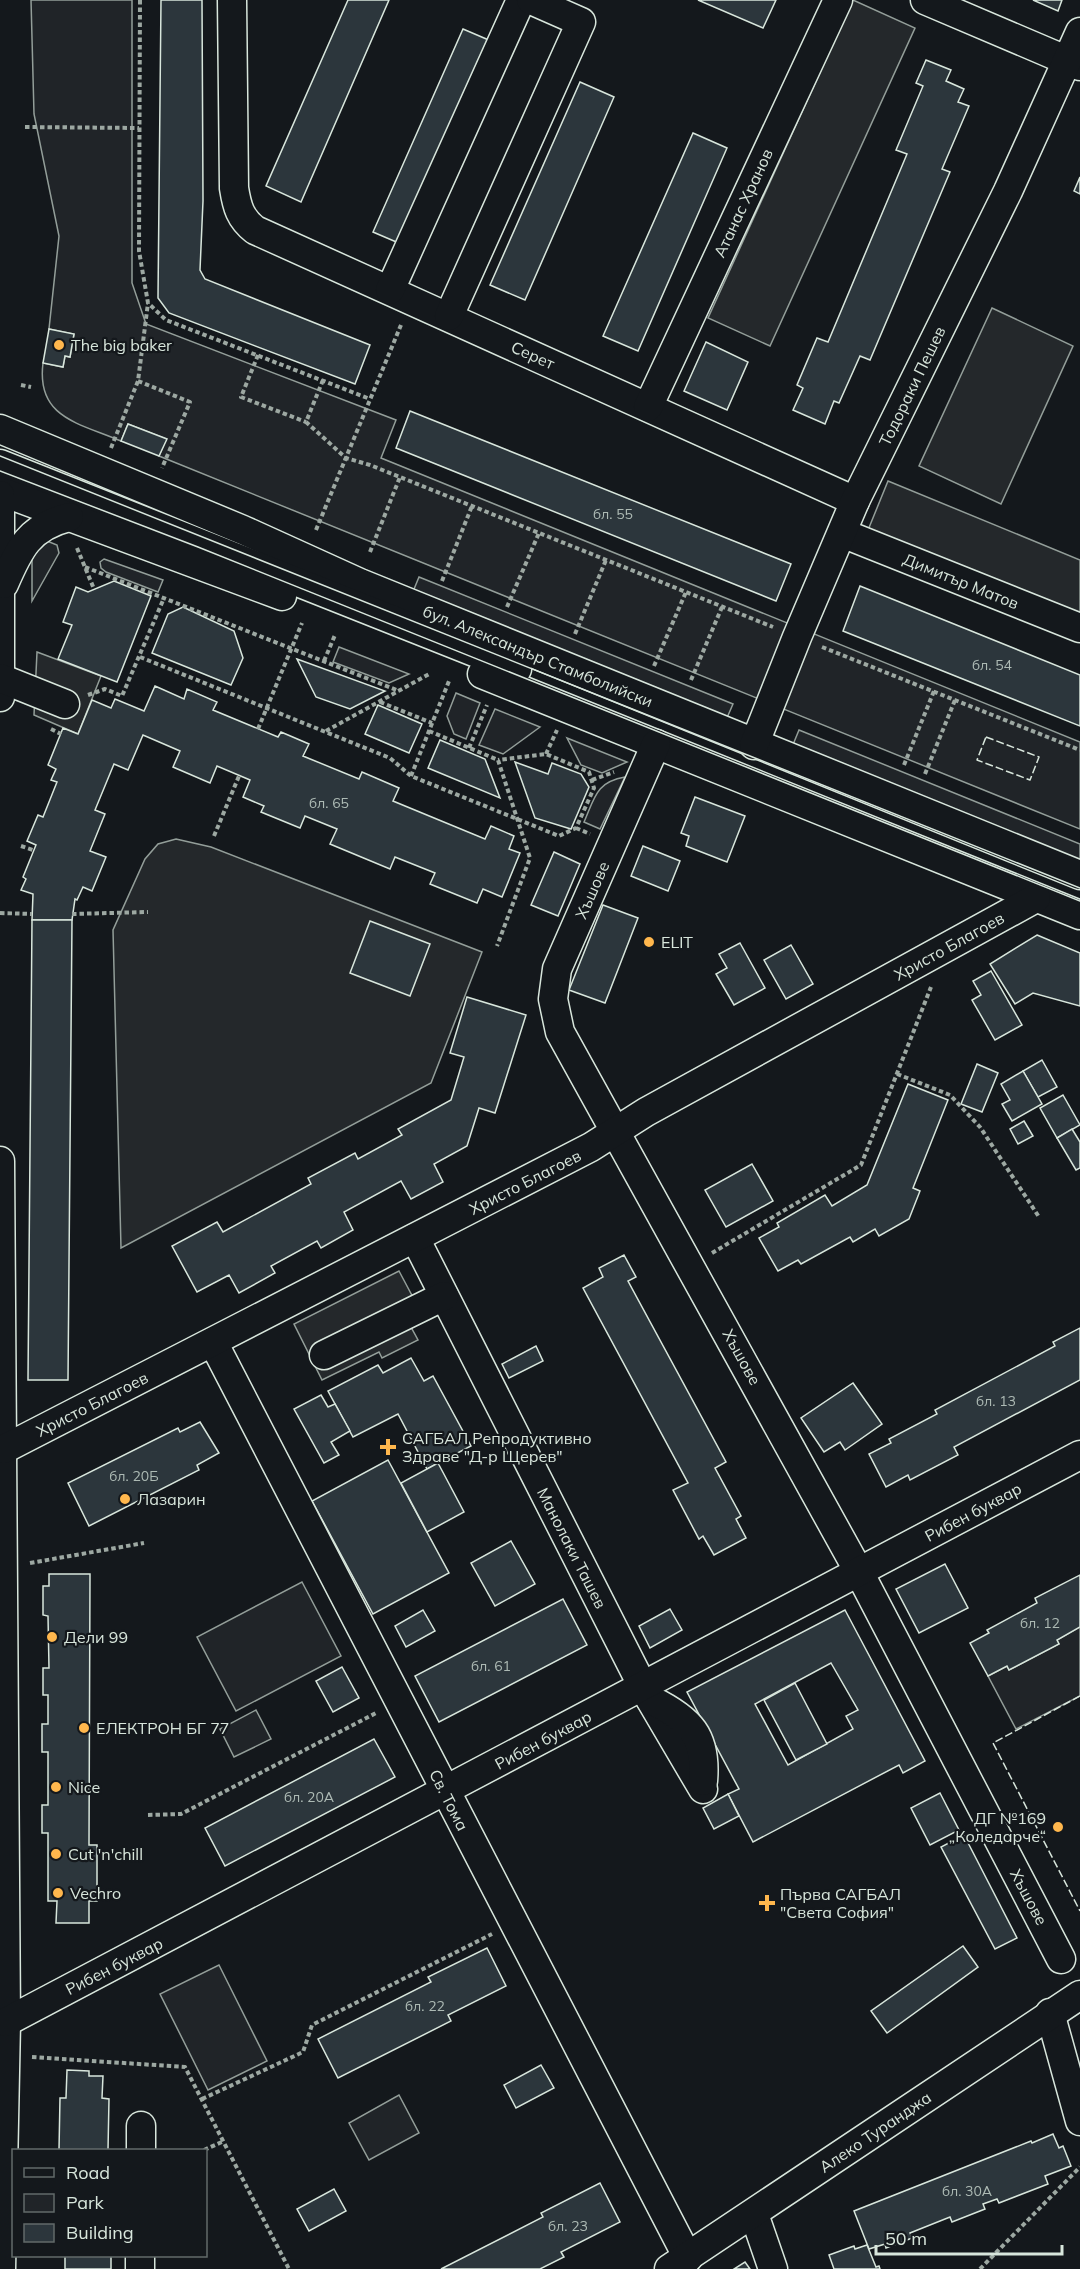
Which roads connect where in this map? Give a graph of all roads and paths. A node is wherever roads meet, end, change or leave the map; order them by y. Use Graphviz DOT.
graph roads {
  1 [pos="140,0"];
  2 [pos="232,0"];
  3 [pos="521,0"];
  4 [pos="531,0"];
  5 [pos="838,0"];
  6 [pos="925,0"];
  7 [pos="1080,32"];
  8 [pos="1074,63"];
  9 [pos="25,127"];
  10 [pos="139,128"];
  11 [pos="401,295"];
  12 [pos="148,303"];
  13 [pos="449,316"];
  14 [pos="258,355"];
  15 [pos="323,380"];
  16 [pos="138,381"];
  17 [pos="21,385"];
  18 [pos="31,387"];
  19 [pos="370,399"];
  20 [pos="648,407"];
  21 [pos="306,422"];
  22 [pos="0,429"];
  23 [pos="111,448"];
  24 [pos="346,458"];
  25 [pos="0,464"];
  26 [pos="162,469"];
  27 [pos="400,477"];
  28 [pos="0,493"];
  29 [pos="855,501"];
  30 [pos="472,506"];
  31 [pos="72,530"];
  32 [pos="316,530"];
  33 [pos="539,533"];
  34 [pos="842,533"];
  35 [pos="370,552"];
  36 [pos="606,560"];
  37 [pos="85,567"];
  38 [pos="442,581"];
  39 [pos="94,589"];
  40 [pos="0,591"];
  41 [pos="686,592"];
  42 [pos="164,598"];
  43 [pos="507,607"];
  44 [pos="722,607"];
  45 [pos="302,622"];
  46 [pos="1080,628"];
  47 [pos="575,634"];
  48 [pos="334,635"];
  49 [pos="796,637"];
  50 [pos="291,648"];
  51 [pos="140,657"];
  52 [pos="324,661"];
  53 [pos="654,666"];
  54 [pos="431,674"];
  55 [pos="0,678"];
  56 [pos="691,680"];
  57 [pos="448,681"];
  58 [pos="399,691"];
  59 [pos="934,692"];
  60 [pos="0,697"];
  61 [pos="491,697"];
  62 [pos="955,700"];
  63 [pos="379,701"];
  64 [pos="65,704"];
  65 [pos="267,708"];
  66 [pos="432,723"];
  67 [pos="560,725"];
  68 [pos="258,729"];
  69 [pos="325,731"];
  70 [pos="429,731"];
  71 [pos="656,744"];
  72 [pos="754,745"];
  73 [pos="469,748"];
  74 [pos="1080,750"];
  75 [pos="546,754"];
  76 [pos="498,760"];
  77 [pos="904,765"];
  78 [pos="925,774"];
  79 [pos="239,776"];
  80 [pos="411,776"];
  81 [pos="518,819"];
  82 [pos="214,836"];
  83 [pos="21,846"];
  84 [pos="33,850"];
  85 [pos="1080,875"];
  86 [pos="1080,893"];
  87 [pos="1036,898"];
  88 [pos="148,912"];
  89 [pos="0,913"];
  90 [pos="32,914"];
  91 [pos="72,914"];
  92 [pos="1080,915"];
  93 [pos="497,946"];
  94 [pos="946,947"];
  95 [pos="897,1074"];
  96 [pos="616,1131"];
  97 [pos="0,1161"];
  98 [pos="1039,1217"];
  99 [pos="415,1238"];
  100 [pos="691,1265"];
  101 [pos="444,1296"];
  102 [pos="213,1342"];
  103 [pos="324,1355"];
  104 [pos="4,1449"];
  105 [pos="1080,1455"];
  106 [pos="144,1543"];
  107 [pos="4,1567"];
  108 [pos="859,1572"];
  109 [pos="646,1693"];
  110 [pos="398,1701"];
  111 [pos="703,1790"];
  112 [pos="445,1791"];
  113 [pos="148,1815"];
  114 [pos="513,1923"];
  115 [pos="1061,1959"];
  116 [pos="1080,1995"];
  117 [pos="1050,2013"];
  118 [pos="6,2022"];
  119 [pos="6,2056"];
  120 [pos="202,2099"];
  121 [pos="1080,2121"];
  122 [pos="224,2140"];
  123 [pos="207,2149"];
  124 [pos="1080,2167"];
  125 [pos="754,2214"];
  126 [pos="678,2263"];
  127 [pos="1,2269"];
  128 [pos="289,2269"];
  129 [pos="773,2269"];
  130 [pos="980,2269"];
  1 -- 10 [label="path"];
  2 -- 11 [label="street, Серет"];
  3 -- 11 [label="street"];
  4 -- 13 [label="street"];
  5 -- 20 [label="street, Атанас Хранов"];
  6 -- 8 [label="street"];
  7 -- 8 [label="street, Тодораки Пешев"];
  8 -- 29 [label="street, Тодораки Пешев"];
  9 -- 10 [label="path"];
  10 -- 12 [label="path"];
  11 -- 13 [label="street, Серет"];
  11 -- 19 [label="path"];
  12 -- 14 [label="path"];
  12 -- 16 [label="path"];
  13 -- 20 [label="street, Серет"];
  14 -- 15 [label="path"];
  14 -- 21 [label="path"];
  15 -- 19 [label="path"];
  15 -- 21 [label="path"];
  16 -- 23 [label="path"];
  16 -- 26 [label="path"];
  17 -- 18 [label="path"];
  19 -- 24 [label="path"];
  20 -- 29 [label="street, Серет"];
  21 -- 24 [label="path"];
  22 -- 72 [label="street, бул. Александър Стамболийски"];
  24 -- 27 [label="path"];
  24 -- 32 [label="path"];
  25 -- 86 [label="street"];
  27 -- 30 [label="path"];
  27 -- 35 [label="path"];
  28 -- 31 [label="street"];
  28 -- 40 [label="street"];
  29 -- 34 [label="street, Тодораки Пешев"];
  30 -- 33 [label="path"];
  30 -- 38 [label="path"];
  31 -- 37 [label="path"];
  31 -- 40 [label="street"];
  31 -- 71 [label="street"];
  33 -- 36 [label="path"];
  33 -- 43 [label="path"];
  34 -- 46 [label="street, Димитър Матов"];
  34 -- 49 [label="street, Тодораки Пешев"];
  36 -- 41 [label="path"];
  36 -- 47 [label="path"];
  37 -- 39 [label="path"];
  37 -- 42 [label="path"];
  40 -- 55 [label="street"];
  41 -- 44 [label="path"];
  41 -- 53 [label="path"];
  42 -- 50 [label="path"];
  42 -- 51 [label="path"];
  44 -- 49 [label="path"];
  44 -- 56 [label="path"];
  45 -- 50 [label="path"];
  48 -- 52 [label="path"];
  49 -- 59 [label="path"];
  49 -- 72 [label="street, Тодораки Пешев"];
  50 -- 52 [label="path"];
  50 -- 65 [label="path"];
  51 -- 64 [label="path"];
  51 -- 65 [label="path"];
  52 -- 58 [label="path"];
  54 -- 58 [label="path"];
  55 -- 60 [label="street"];
  55 -- 64 [label="street"];
  57 -- 66 [label="path"];
  58 -- 63 [label="path"];
  59 -- 62 [label="path"];
  59 -- 77 [label="path"];
  61 -- 73 [label="path"];
  62 -- 74 [label="path"];
  62 -- 78 [label="path"];
  63 -- 66 [label="path"];
  63 -- 69 [label="path"];
  65 -- 68 [label="path"];
  65 -- 69 [label="path"];
  66 -- 70 [label="path"];
  67 -- 75 [label="path"];
  69 -- 80 [label="path"];
  70 -- 73 [label="path"];
  70 -- 80 [label="path"];
  71 -- 87 [label="street"];
  71 -- 96 [label="street, Хъшове"];
  72 -- 85 [label="street, бул. Александър Стамболийски"];
  73 -- 76 [label="path"];
  75 -- 76 [label="path"];
  75 -- 81 [label="path"];
  76 -- 81 [label="path"];
  79 -- 82 [label="path"];
  80 -- 81 [label="path"];
  81 -- 93 [label="path"];
  83 -- 84 [label="path"];
  87 -- 92 [label="street"];
  87 -- 94 [label="street, Христо Благоев"];
  88 -- 91 [label="path"];
  89 -- 90 [label="path"];
  94 -- 95 [label="path"];
  94 -- 96 [label="street, Христо Благоев"];
  95 -- 98 [label="path"];
  95 -- 100 [label="path"];
  96 -- 99 [label="street, Христо Благоев"];
  96 -- 100 [label="street, Хъшове"];
  97 -- 104 [label="street"];
  99 -- 101 [label="street, Манолаки Ташев"];
  99 -- 102 [label="street, Христо Благоев"];
  100 -- 108 [label="street, Хъшове"];
  101 -- 103 [label="street"];
  101 -- 109 [label="street, Манолаки Ташев"];
  102 -- 104 [label="street, Христо Благоев"];
  102 -- 110 [label="street, Св. Тома"];
  104 -- 107 [label="street"];
  105 -- 108 [label="street, Рибен буквар"];
  106 -- 107 [label="path"];
  107 -- 118 [label="street"];
  108 -- 109 [label="street, Рибен буквар"];
  108 -- 115 [label="street, Хъшове"];
  109 -- 111 [label="street, Манолаки Ташев"];
  109 -- 112 [label="street, Рибен буквар"];
  110 -- 112 [label="street, Св. Тома"];
  110 -- 113 [label="path"];
  112 -- 114 [label="street, Св. Тома"];
  112 -- 118 [label="street, Рибен буквар"];
  114 -- 120 [label="path"];
  114 -- 126 [label="street, Св. Тома"];
  116 -- 117 [label="street, Алеко Туранджа"];
  117 -- 121 [label="street"];
  117 -- 125 [label="street, Алеко Туранджа"];
  118 -- 119 [label="street"];
  119 -- 120 [label="path"];
  119 -- 127 [label="street"];
  120 -- 122 [label="path"];
  122 -- 123 [label="path"];
  122 -- 128 [label="path"];
  124 -- 130 [label="path"];
  125 -- 126 [label="street, Алеко Туранджа"];
  125 -- 129 [label="street"];
}
